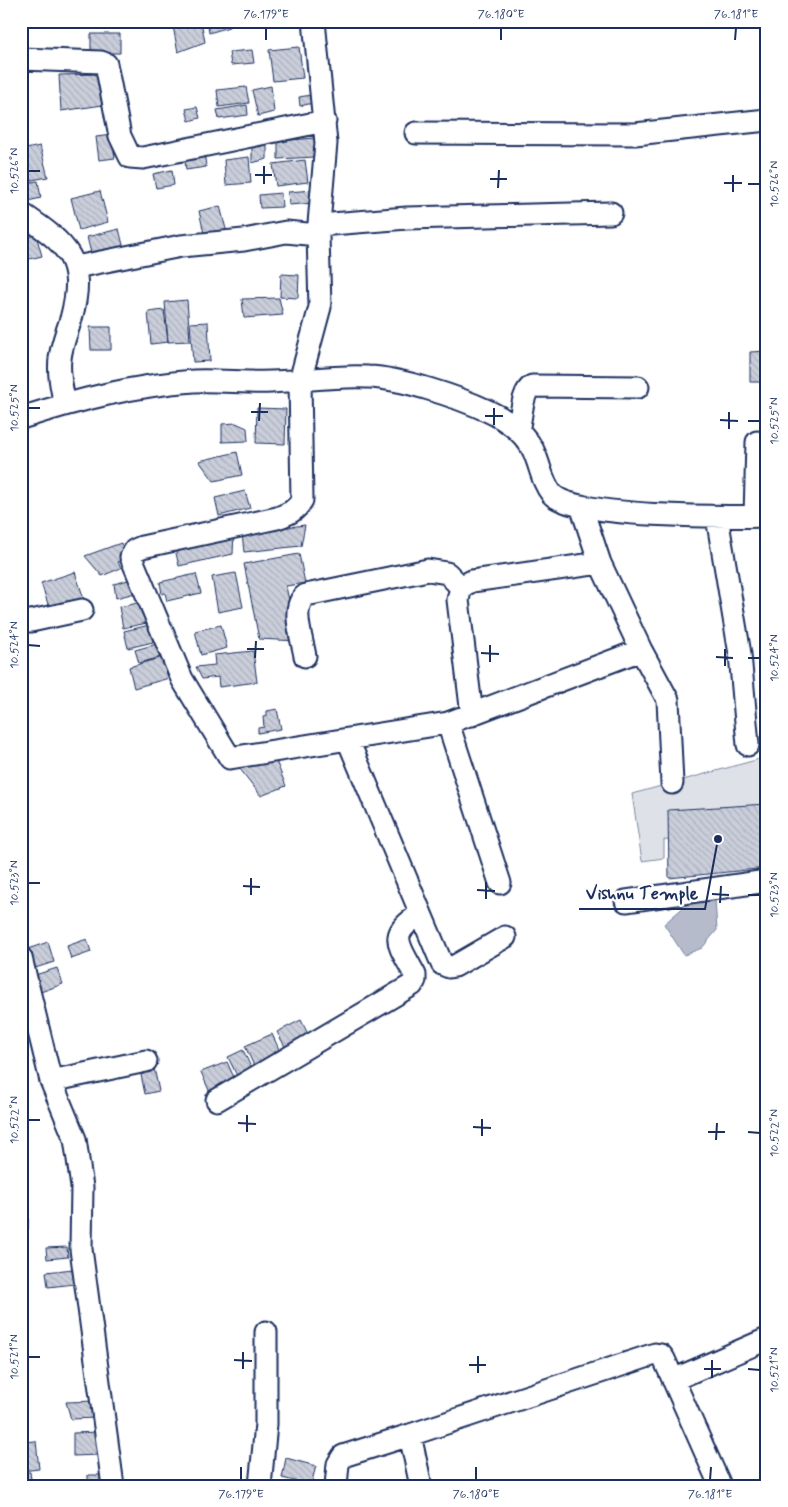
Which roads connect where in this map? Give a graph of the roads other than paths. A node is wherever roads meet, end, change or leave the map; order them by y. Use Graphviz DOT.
graph roads {
  1 [pos="314,21"];
  2 [pos="21,59"];
  3 [pos="767,120"];
  4 [pos="325,121"];
  5 [pos="416,133"];
  6 [pos="21,213"];
  7 [pos="611,213"];
  8 [pos="318,230"];
  9 [pos="76,268"];
  10 [pos="300,381"];
  11 [pos="638,387"];
  12 [pos="65,405"];
  13 [pos="21,418"];
  14 [pos="518,430"];
  15 [pos="757,442"];
  16 [pos="581,506"];
  17 [pos="717,516"];
  18 [pos="761,516"];
  19 [pos="600,563"];
  20 [pos="461,587"];
  21 [pos="82,610"];
  22 [pos="21,621"];
  23 [pos="641,650"];
  24 [pos="305,656"];
  25 [pos="472,716"];
  26 [pos="448,723"];
  27 [pos="348,740"];
  28 [pos="748,745"];
  29 [pos="672,784"];
  30 [pos="767,881"];
  31 [pos="500,883"];
  32 [pos="626,901"];
  33 [pos="420,914"];
  34 [pos="505,937"];
  35 [pos="21,958"];
  36 [pos="146,1061"];
  37 [pos="52,1081"];
  38 [pos="217,1100"];
  39 [pos="266,1332"];
  40 [pos="767,1339"];
  41 [pos="673,1380"];
  42 [pos="410,1435"];
  43 [pos="719,1483"];
  44 [pos="113,1486"];
  45 [pos="260,1486"];
  46 [pos="336,1486"];
  47 [pos="421,1486"];
  1 -- 4 [label="street"];
  2 -- 4 [label="street"];
  3 -- 5 [label="street"];
  4 -- 8 [label="street"];
  6 -- 9 [label="street"];
  7 -- 8 [label="street"];
  8 -- 9 [label="street"];
  8 -- 10 [label="street"];
  9 -- 12 [label="street"];
  10 -- 12 [label="street"];
  10 -- 14 [label="street"];
  10 -- 27 [label="street"];
  11 -- 14 [label="street"];
  12 -- 13 [label="street"];
  14 -- 16 [label="street"];
  15 -- 18 [label="street"];
  16 -- 17 [label="street"];
  16 -- 19 [label="street"];
  17 -- 18 [label="street"];
  17 -- 28 [label="street"];
  19 -- 20 [label="street"];
  19 -- 23 [label="street"];
  20 -- 24 [label="street"];
  20 -- 25 [label="street"];
  21 -- 22 [label="street"];
  23 -- 25 [label="street"];
  23 -- 29 [label="street"];
  25 -- 26 [label="street"];
  26 -- 27 [label="street"];
  26 -- 31 [label="street"];
  27 -- 33 [label="street"];
  30 -- 32 [label="street"];
  33 -- 34 [label="street"];
  33 -- 38 [label="street"];
  35 -- 37 [label="street"];
  36 -- 37 [label="street"];
  37 -- 44 [label="street"];
  39 -- 45 [label="street"];
  40 -- 41 [label="street"];
  41 -- 42 [label="street"];
  41 -- 43 [label="street"];
  42 -- 46 [label="street"];
  42 -- 47 [label="street"];
}
